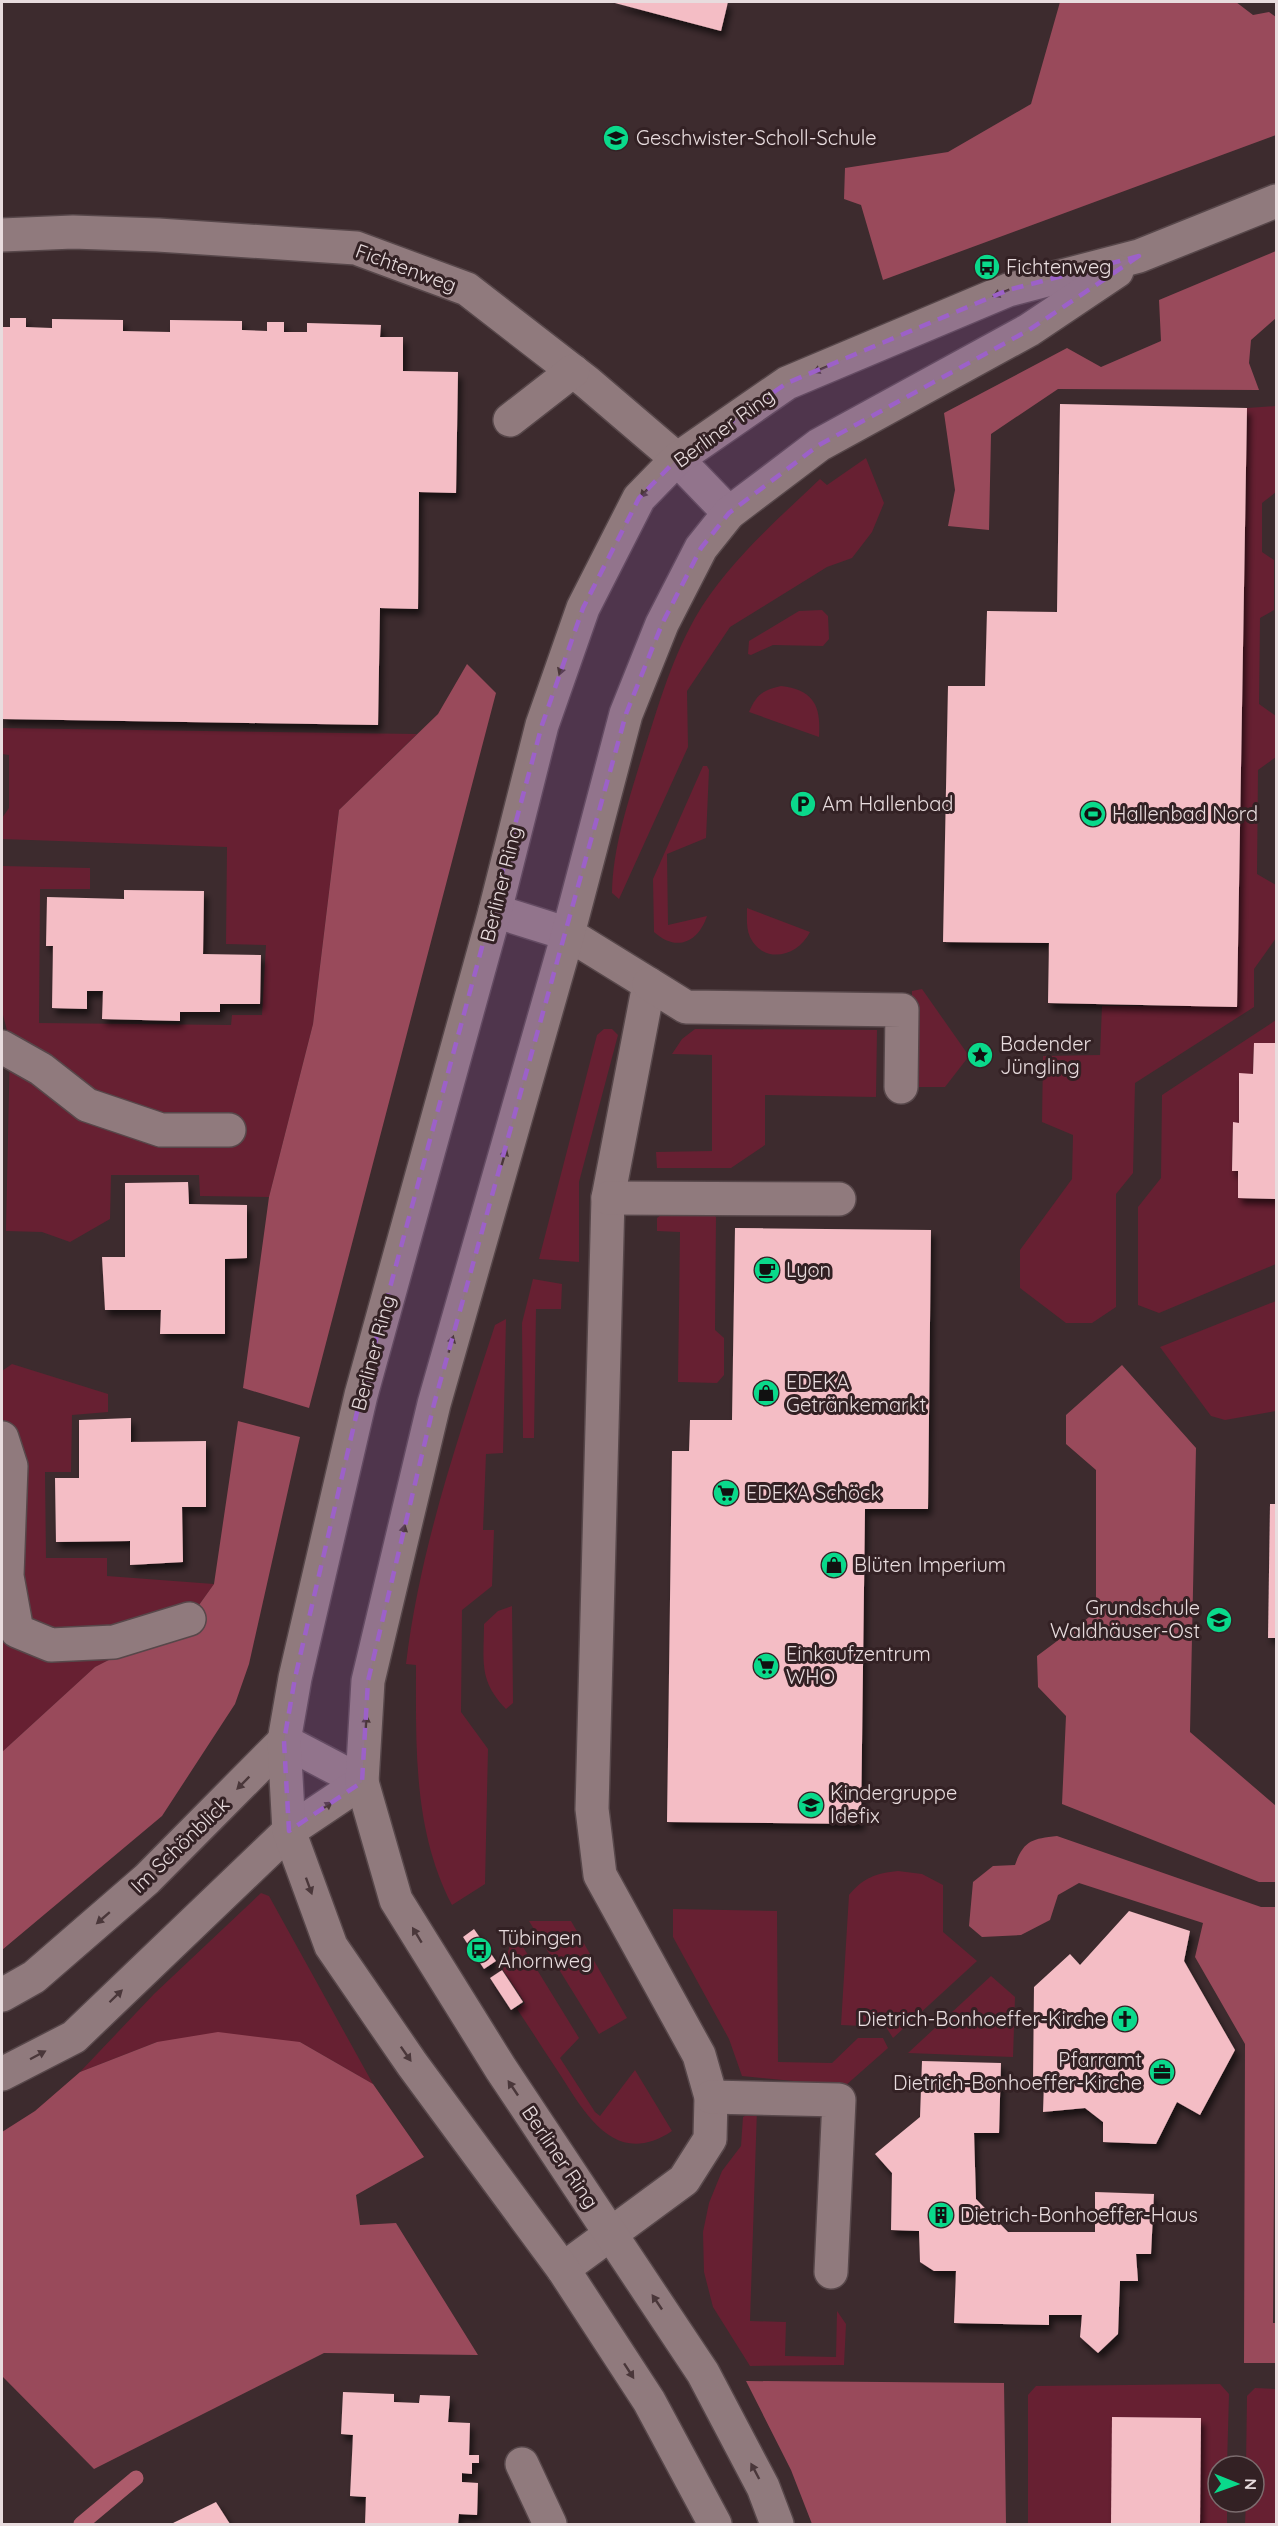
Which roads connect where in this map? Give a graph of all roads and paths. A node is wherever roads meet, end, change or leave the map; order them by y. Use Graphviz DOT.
graph roads {
  1 [pos="1276,201"];
  2 [pos="2,235"];
  3 [pos="1139,256"];
  4 [pos="573,371"];
  5 [pos="510,420"];
  6 [pos="676,459"];
  7 [pos="729,513"];
  8 [pos="495,911"];
  9 [pos="568,934"];
  10 [pos="650,984"];
  11 [pos="2,1047"];
  12 [pos="901,1087"];
  13 [pos="229,1130"];
  14 [pos="608,1198"];
  15 [pos="839,1199"];
  16 [pos="2,1438"];
  17 [pos="189,1619"];
  18 [pos="284,1741"];
  19 [pos="362,1782"];
  20 [pos="289,1832"];
  21 [pos="2,1995"];
  22 [pos="2,2074"];
  23 [pos="711,2097"];
  24 [pos="611,2234"];
  25 [pos="563,2269"];
  26 [pos="831,2272"];
  27 [pos="522,2464"];
  28 [pos="550,2524"];
  29 [pos="715,2524"];
  30 [pos="777,2524"];
  1 -- 3 [label="street, Berliner Ring"];
  2 -- 4 [label="street, Fichtenweg"];
  3 -- 6 [label="street, Berliner Ring, one-way"];
  3 -- 7 [label="street, Berliner Ring"];
  4 -- 5 [label="street"];
  4 -- 6 [label="street, Fichtenweg"];
  6 -- 7 [label="street, Fichtenweg"];
  6 -- 8 [label="street, Berliner Ring, one-way"];
  7 -- 9 [label="street, Berliner Ring"];
  8 -- 9 [label="street"];
  8 -- 18 [label="street, Berliner Ring"];
  9 -- 10 [label="street"];
  19 -- 9 [label="street, Berliner Ring, one-way"];
  10 -- 12 [label="street"];
  10 -- 14 [label="street"];
  11 -- 13 [label="street"];
  14 -- 15 [label="street"];
  14 -- 23 [label="street"];
  16 -- 17 [label="street"];
  18 -- 19 [label="street"];
  18 -- 20 [label="street, Berliner Ring"];
  18 -- 21 [label="street, Im Schönblick, one-way"];
  20 -- 19 [label="street, one-way"];
  24 -- 19 [label="street, Berliner Ring, one-way"];
  22 -- 20 [label="street, one-way"];
  20 -- 25 [label="street, Berliner Ring, one-way"];
  23 -- 24 [label="street"];
  23 -- 26 [label="street"];
  24 -- 25 [label="street"];
  30 -- 24 [label="street, Berliner Ring, one-way"];
  25 -- 29 [label="street, Berliner Ring, one-way"];
  27 -- 28 [label="street"];
}
